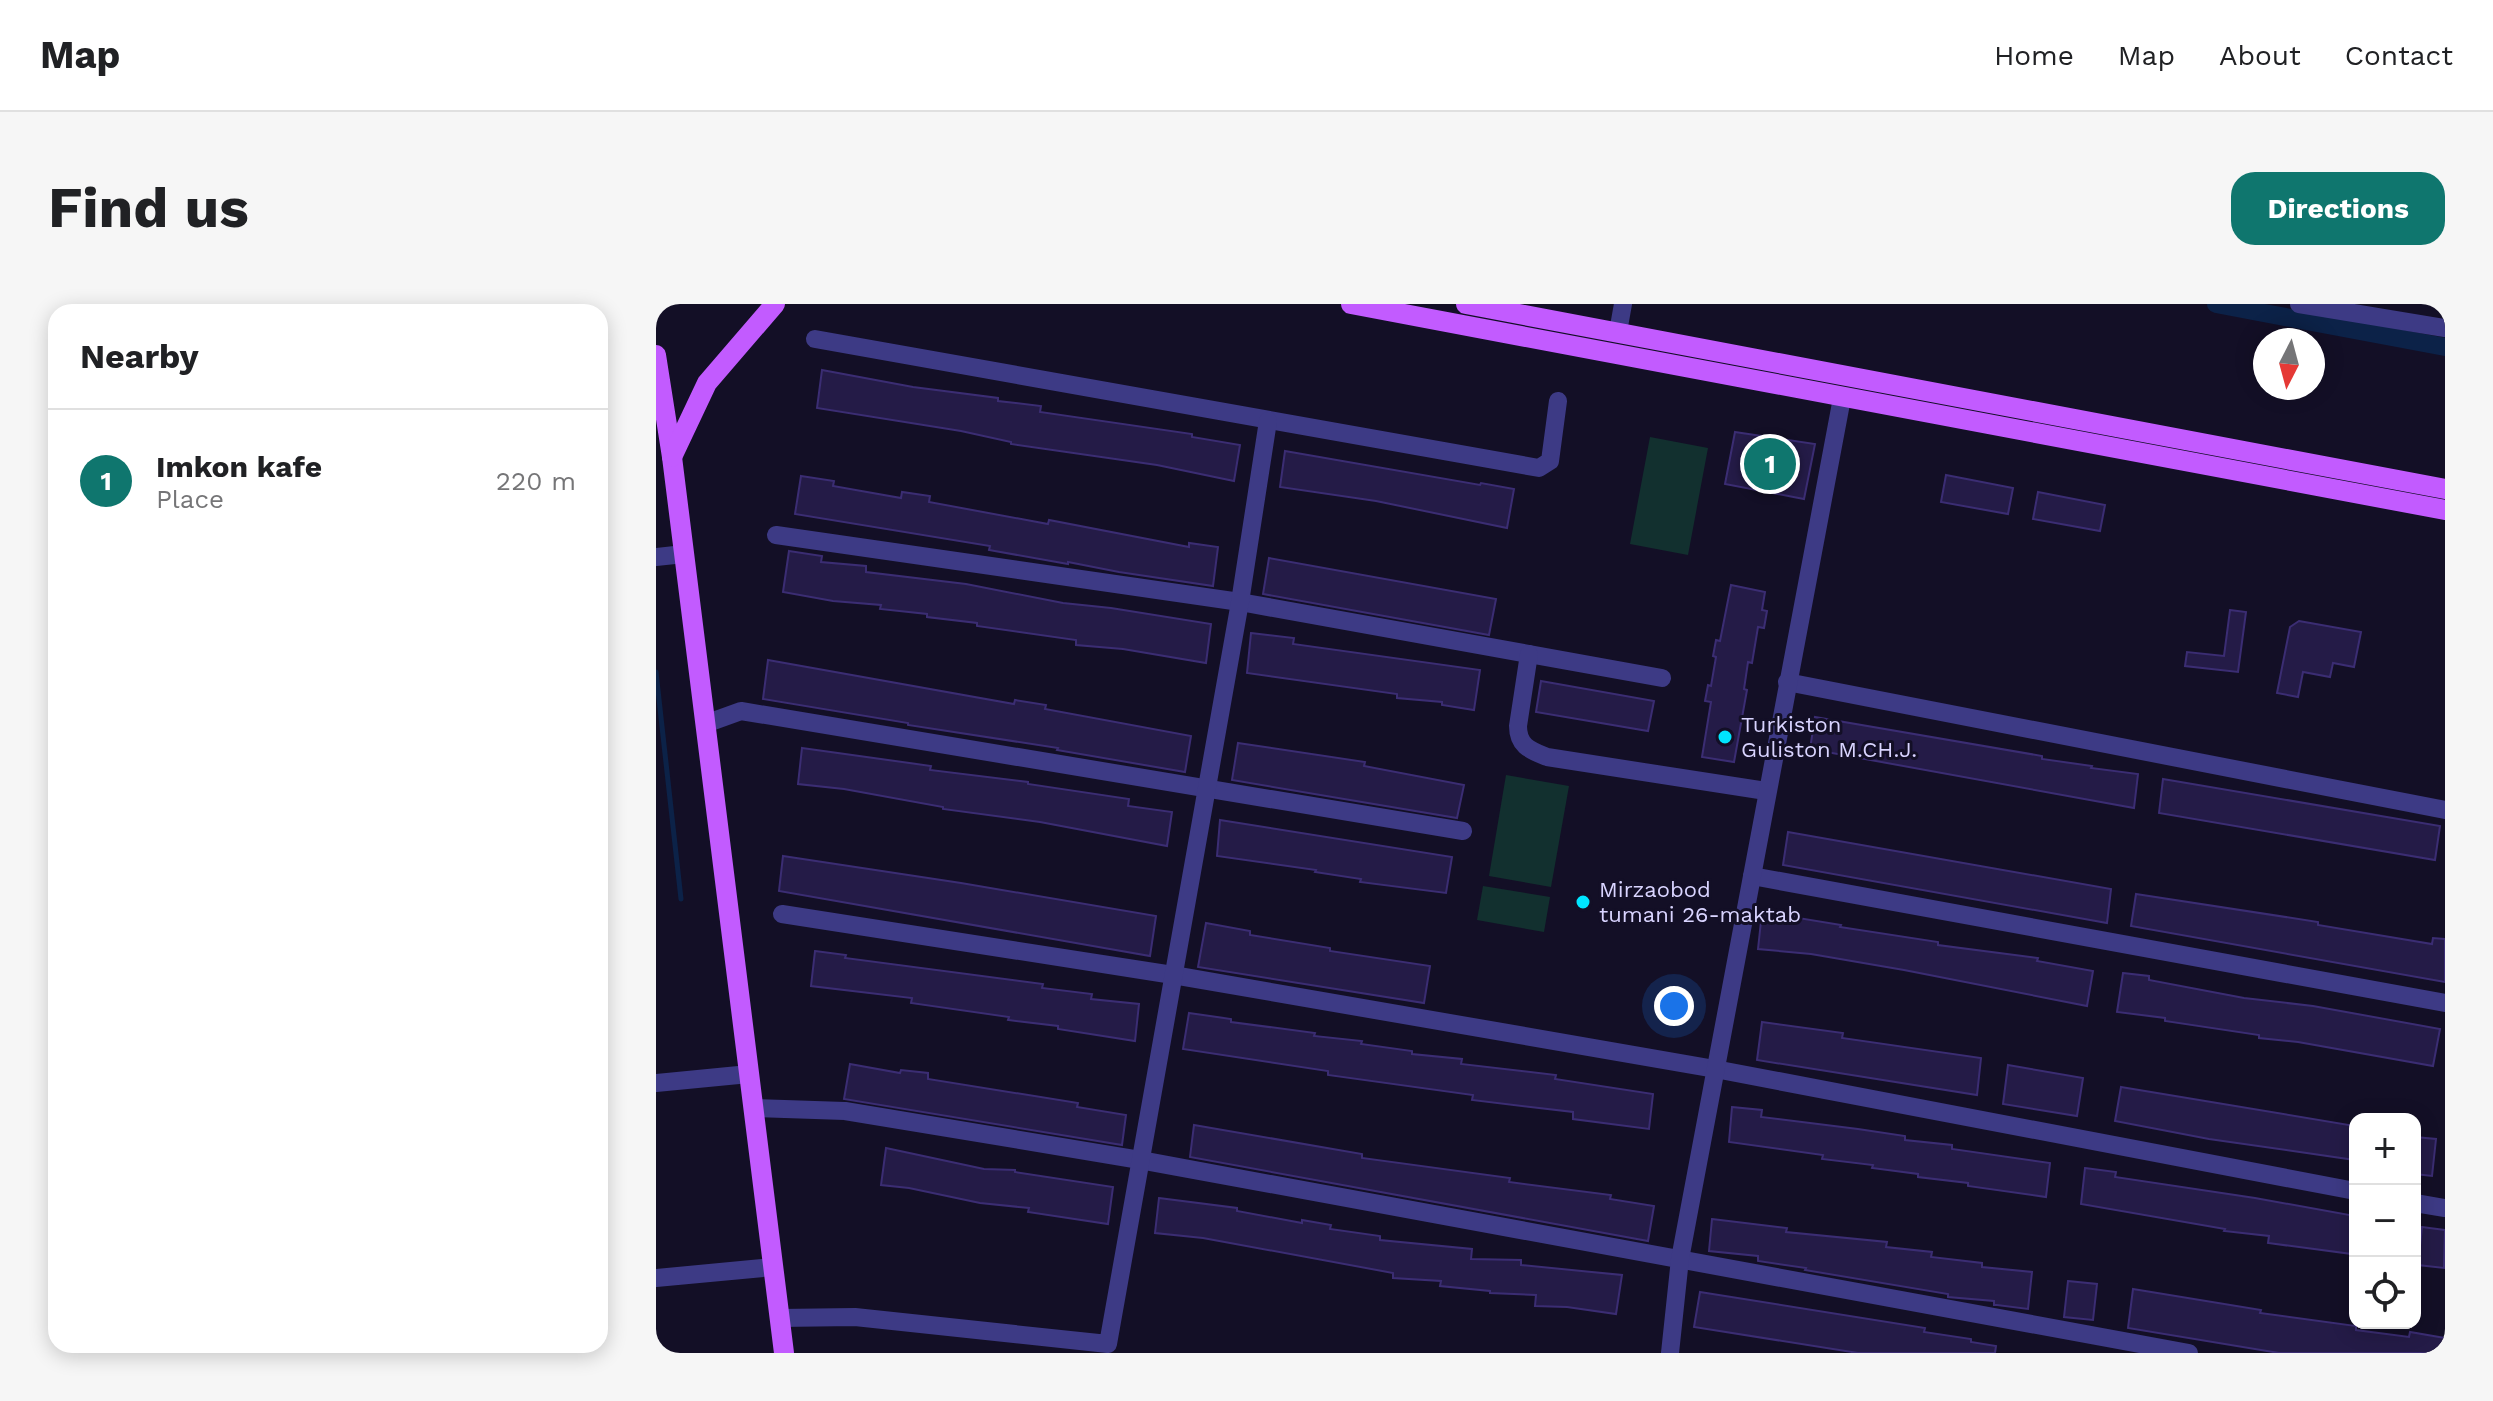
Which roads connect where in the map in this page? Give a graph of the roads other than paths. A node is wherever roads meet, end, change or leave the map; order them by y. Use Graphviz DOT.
graph roads {
  1 [pos="775,304"];
  2 [pos="1351,304"];
  3 [pos="1466,304"];
  4 [pos="1623,304"];
  5 [pos="2299,304"];
  6 [pos="1440,313"];
  7 [pos="2445,328"];
  8 [pos="1618,332"];
  9 [pos="815,339"];
  10 [pos="656,355"];
  11 [pos="1842,398"];
  12 [pos="1558,401"];
  13 [pos="1268,421"];
  14 [pos="672,457"];
  15 [pos="2445,489"];
  16 [pos="2445,510"];
  17 [pos="776,535"];
  18 [pos="684,554"];
  19 [pos="656,557"];
  20 [pos="1240,602"];
  21 [pos="1529,654"];
  22 [pos="1662,678"];
  23 [pos="1787,682"];
  24 [pos="705,724"];
  25 [pos="1207,788"];
  26 [pos="1766,791"];
  27 [pos="2445,810"];
  28 [pos="1463,831"];
  29 [pos="1752,876"];
  30 [pos="782,914"];
  31 [pos="1173,975"];
  32 [pos="2445,1003"];
  33 [pos="1715,1069"];
  34 [pos="749,1074"];
  35 [pos="656,1083"];
  36 [pos="754,1108"];
  37 [pos="1140,1160"];
  38 [pos="2349,1190"];
  39 [pos="2421,1204"];
  40 [pos="2445,1208"];
  41 [pos="1680,1259"];
  42 [pos="773,1267"];
  43 [pos="656,1278"];
  44 [pos="779,1318"];
  45 [pos="784,1353"];
  46 [pos="1670,1353"];
  47 [pos="2189,1353"];
  1 -- 14 [label="main road"];
  2 -- 6 [label="main road"];
  3 -- 8 [label="main road"];
  4 -- 8 [label="street"];
  5 -- 7 [label="street"];
  6 -- 11 [label="main road"];
  8 -- 15 [label="main road"];
  9 -- 13 [label="street"];
  10 -- 14 [label="main road"];
  11 -- 16 [label="main road"];
  11 -- 23 [label="street"];
  12 -- 13 [label="street"];
  13 -- 20 [label="street"];
  14 -- 18 [label="main road"];
  17 -- 20 [label="street"];
  18 -- 19 [label="street"];
  18 -- 24 [label="main road"];
  20 -- 21 [label="street"];
  20 -- 25 [label="street"];
  21 -- 22 [label="street"];
  21 -- 26 [label="street"];
  23 -- 26 [label="street"];
  23 -- 27 [label="street"];
  24 -- 25 [label="street"];
  24 -- 34 [label="main road"];
  25 -- 28 [label="street"];
  25 -- 31 [label="street"];
  26 -- 29 [label="street"];
  29 -- 32 [label="street"];
  29 -- 33 [label="street"];
  30 -- 31 [label="street"];
  31 -- 33 [label="street"];
  31 -- 37 [label="street"];
  33 -- 38 [label="street"];
  33 -- 41 [label="street"];
  34 -- 35 [label="street"];
  34 -- 36 [label="main road"];
  36 -- 37 [label="street"];
  36 -- 42 [label="main road"];
  37 -- 41 [label="street"];
  37 -- 44 [label="street"];
  39 -- 40 [label="street"];
  41 -- 46 [label="street"];
  41 -- 47 [label="street"];
  42 -- 43 [label="street"];
  42 -- 44 [label="main road"];
  44 -- 45 [label="main road"];
}
